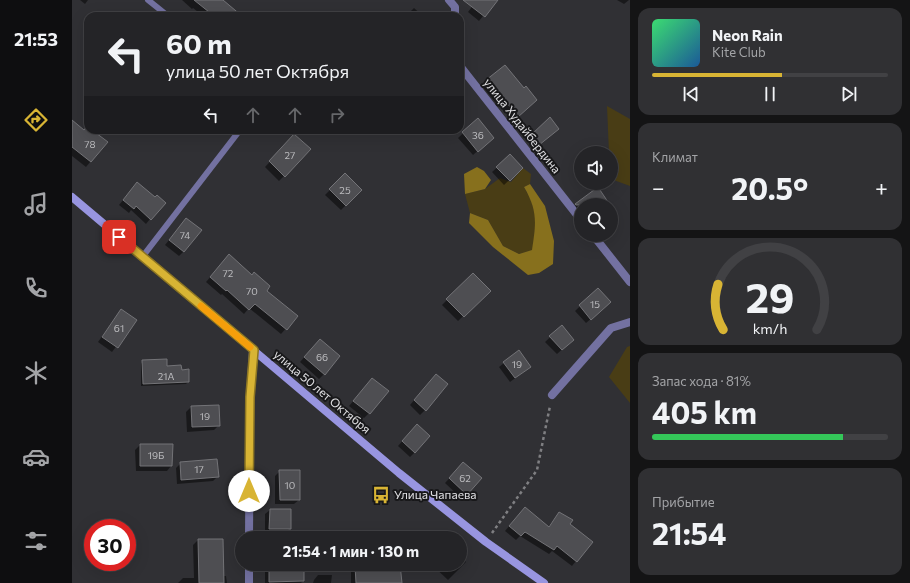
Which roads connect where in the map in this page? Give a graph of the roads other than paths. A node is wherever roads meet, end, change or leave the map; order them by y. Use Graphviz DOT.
graph roads {
  1 [pos="148,0"];
  2 [pos="449,0"];
  3 [pos="163,12"];
  4 [pos="455,12"];
  5 [pos="464,71"];
  6 [pos="237,134"];
  7 [pos="72,197"];
  8 [pos="574,211"];
  9 [pos="599,242"];
  10 [pos="143,256"];
  11 [pos="630,282"];
  12 [pos="630,322"];
  13 [pos="254,350"];
  14 [pos="552,395"];
  15 [pos="249,531"];
  16 [pos="249,571"];
  17 [pos="249,583"];
  18 [pos="544,583"];
  1 -- 3 [label="lane"];
  2 -- 4 [label="street"];
  5 -- 8 [label="street, улица Худайбердина"];
  6 -- 10 [label="lane"];
  7 -- 10 [label="main road, улица 50 лет Октября"];
  9 -- 11 [label="street"];
  10 -- 13 [label="main road, улица 50 лет Октября"];
  12 -- 14 [label="street"];
  13 -- 15 [label="street"];
  13 -- 18 [label="main road, улица 50 лет Октября"];
  16 -- 17 [label="street"];
}
